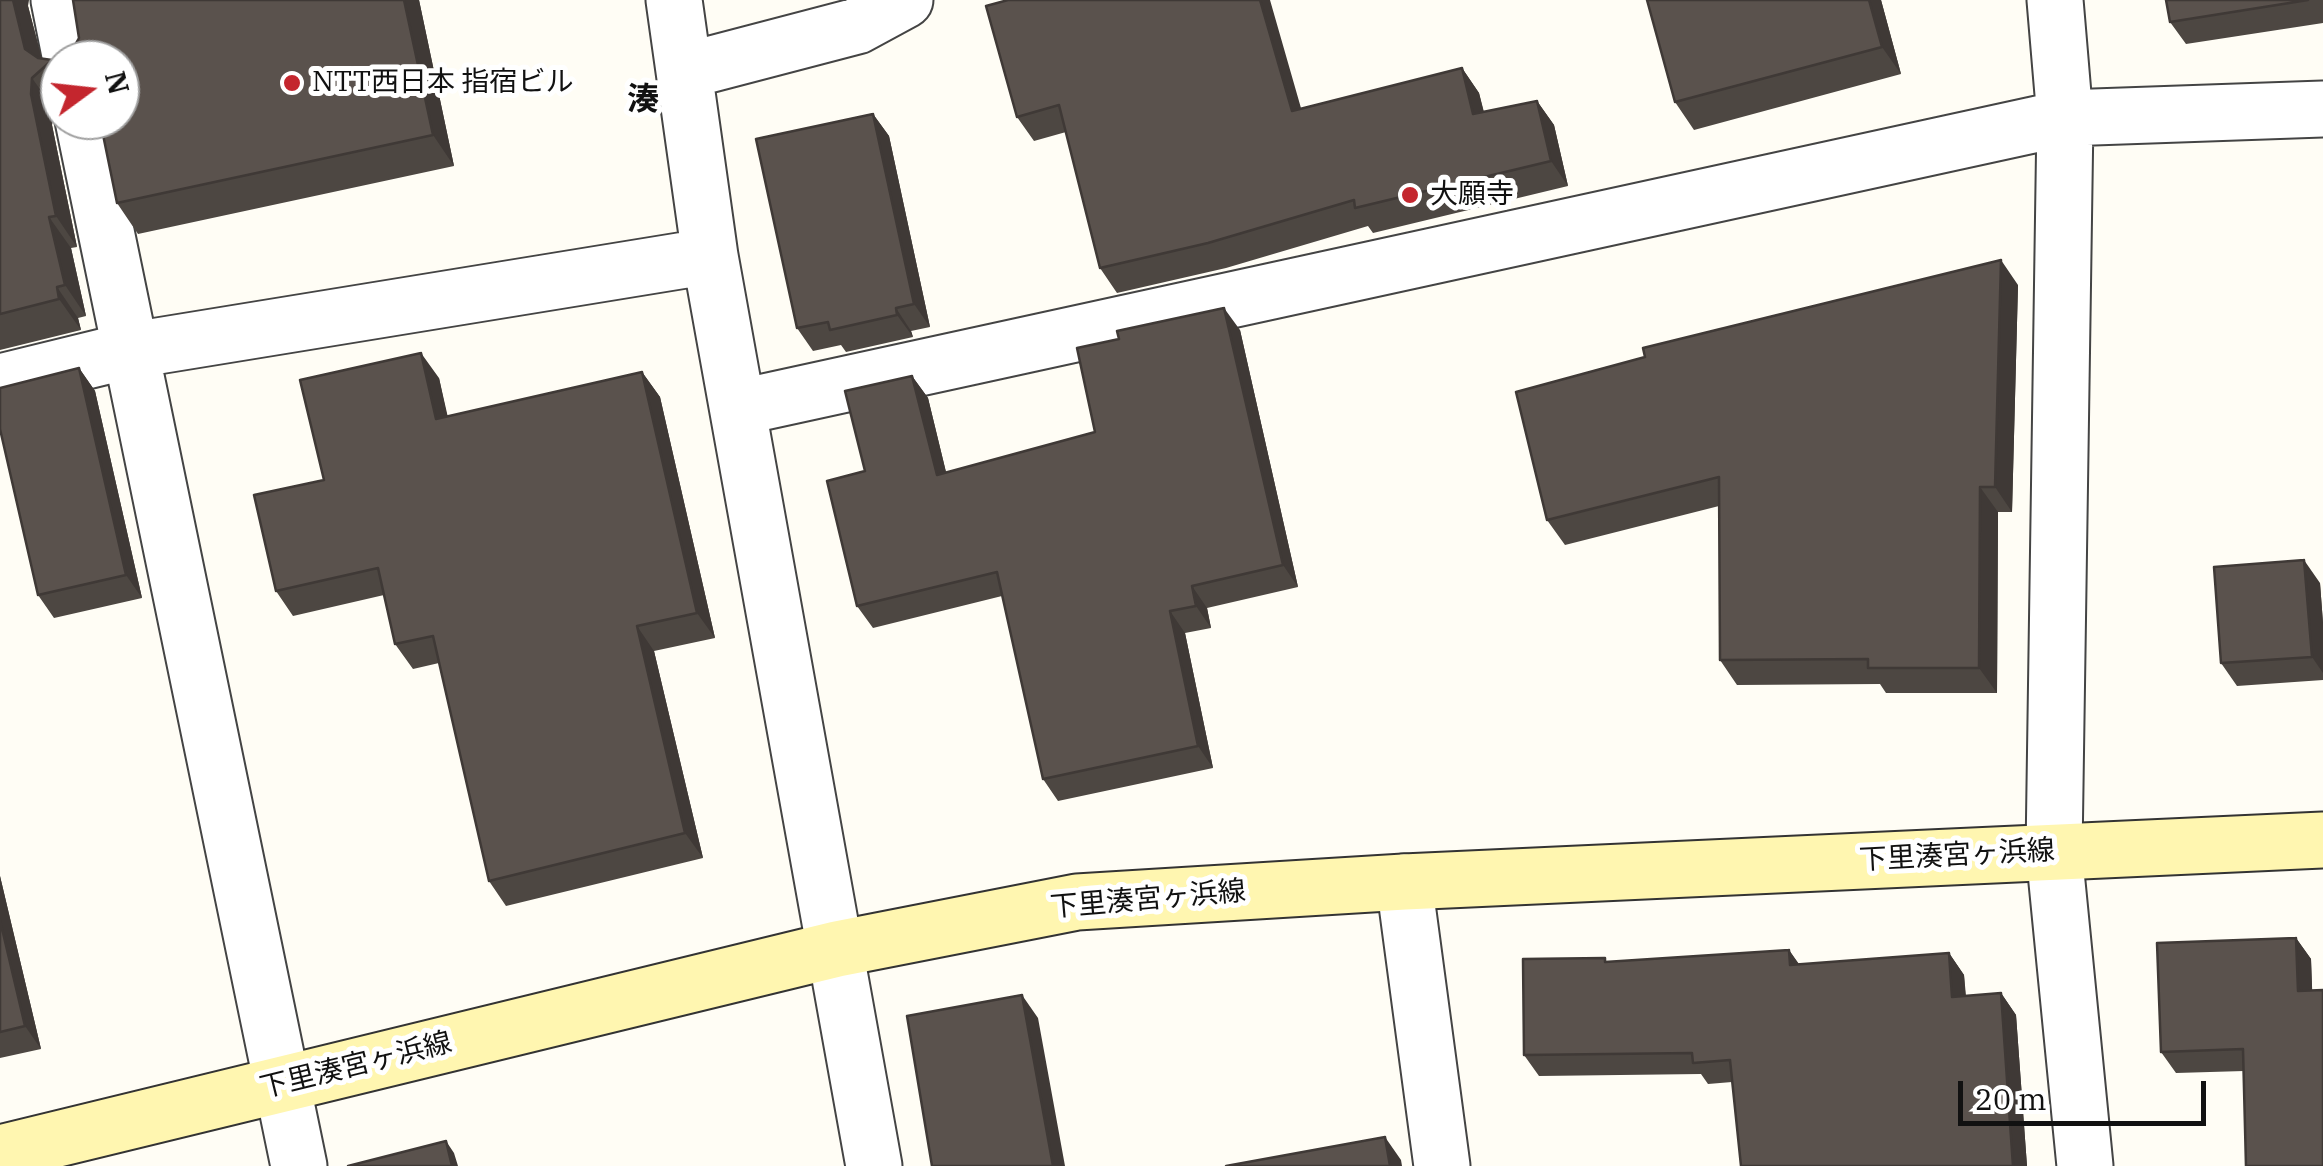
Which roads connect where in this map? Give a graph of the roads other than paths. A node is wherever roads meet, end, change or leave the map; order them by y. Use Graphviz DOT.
graph roads {
  1 [pos="59,0"];
  2 [pos="674,0"];
  3 [pos="905,0"];
  4 [pos="2055,0"];
  5 [pos="67,40"];
  6 [pos="685,71"];
  7 [pos="2323,109"];
  8 [pos="2064,118"];
  9 [pos="86,140"];
  10 [pos="710,256"];
  11 [pos="127,351"];
  12 [pos="0,382"];
  13 [pos="741,407"];
  14 [pos="2323,840"];
  15 [pos="2054,852"];
  16 [pos="1404,882"];
  17 [pos="836,950"];
  18 [pos="281,1085"];
  19 [pos="0,1153"];
  20 [pos="299,1166"];
  21 [pos="874,1166"];
  22 [pos="1442,1166"];
  23 [pos="2086,1166"];
  1 -- 5 [label="street"];
  2 -- 6 [label="street"];
  3 -- 6 [label="street"];
  4 -- 8 [label="street"];
  6 -- 10 [label="street"];
  7 -- 8 [label="street"];
  8 -- 13 [label="street"];
  8 -- 15 [label="street"];
  9 -- 11 [label="street"];
  10 -- 11 [label="street"];
  10 -- 13 [label="street"];
  11 -- 12 [label="street"];
  11 -- 18 [label="street"];
  13 -- 17 [label="street"];
  14 -- 15 [label="main road, 下里湊宮ヶ浜線"];
  15 -- 16 [label="main road, 下里湊宮ヶ浜線"];
  15 -- 23 [label="street"];
  16 -- 17 [label="main road, 下里湊宮ヶ浜線"];
  16 -- 22 [label="street"];
  17 -- 18 [label="main road, 下里湊宮ヶ浜線"];
  17 -- 21 [label="street"];
  18 -- 19 [label="main road, 下里湊宮ヶ浜線"];
  18 -- 20 [label="street"];
}
